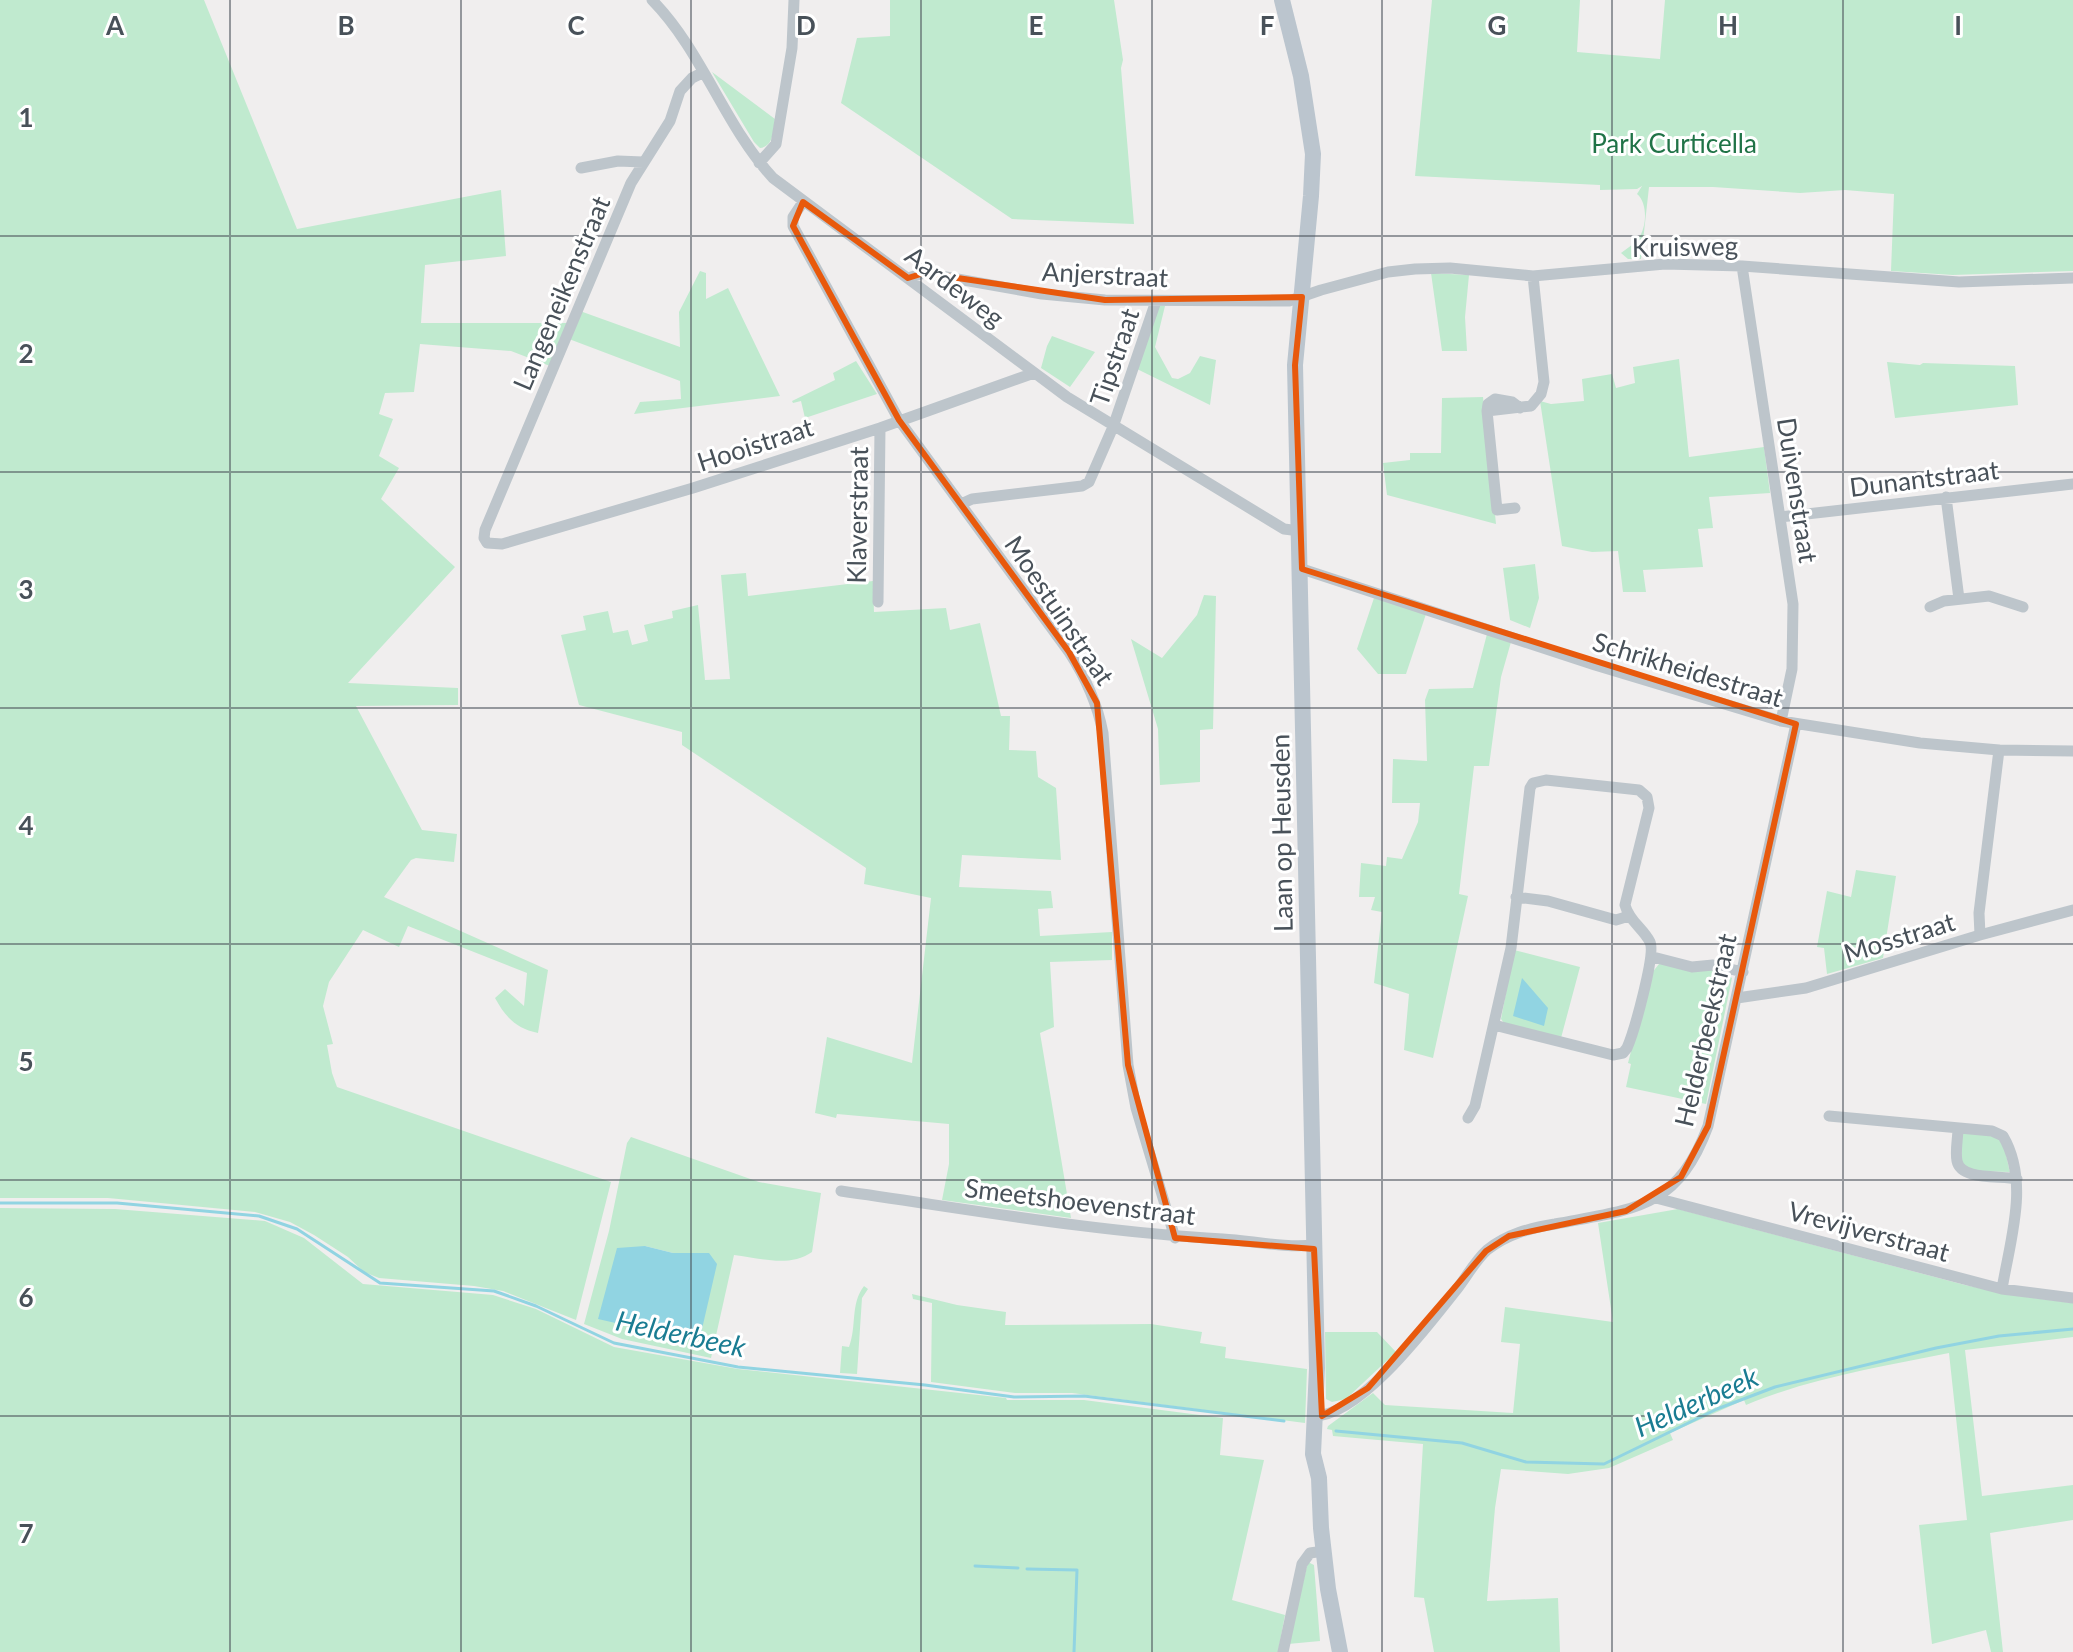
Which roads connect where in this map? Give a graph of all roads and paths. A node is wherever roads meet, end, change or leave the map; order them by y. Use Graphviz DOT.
graph roads {
  1 [pos="652,0"];
  2 [pos="794,0"];
  3 [pos="1282,0"];
  4 [pos="702,73"];
  5 [pos="643,162"];
  6 [pos="759,163"];
  7 [pos="581,168"];
  8 [pos="803,202"];
  9 [pos="1742,266"];
  10 [pos="1533,276"];
  11 [pos="908,278"];
  12 [pos="2073,278"];
  13 [pos="1302,297"];
  14 [pos="1156,301"];
  15 [pos="1034,373"];
  16 [pos="899,420"];
  17 [pos="1113,427"];
  18 [pos="880,428"];
  19 [pos="2073,484"];
  20 [pos="1946,497"];
  21 [pos="961,504"];
  22 [pos="1515,508"];
  23 [pos="1780,517"];
  24 [pos="1300,531"];
  25 [pos="487,543"];
  26 [pos="1302,569"];
  27 [pos="1959,599"];
  28 [pos="878,602"];
  29 [pos="1930,607"];
  30 [pos="2023,607"];
  31 [pos="1781,721"];
  32 [pos="1796,724"];
  33 [pos="1999,750"];
  34 [pos="2073,751"];
  35 [pos="1516,897"];
  36 [pos="2072,913"];
  37 [pos="1629,916"];
  38 [pos="1980,935"];
  39 [pos="1653,957"];
  40 [pos="1743,972"];
  41 [pos="1737,998"];
  42 [pos="1494,1025"];
  43 [pos="1829,1116"];
  44 [pos="1468,1118"];
  45 [pos="1958,1128"];
  46 [pos="2017,1179"];
  47 [pos="841,1191"];
  48 [pos="1656,1198"];
  49 [pos="1175,1238"];
  50 [pos="1314,1245"];
  51 [pos="2002,1289"];
  52 [pos="2073,1298"];
  53 [pos="1318,1416"];
  54 [pos="1324,1551"];
  55 [pos="1283,1652"];
  56 [pos="1340,1652"];
  1 -- 4 [label="street, Aardeweg"];
  2 -- 6 [label="street"];
  3 -- 13 [label="street, Laan op Heusden"];
  4 -- 5 [label="street, Langeneikenstraat"];
  4 -- 6 [label="street, Aardeweg"];
  5 -- 7 [label="street"];
  5 -- 25 [label="street, Langeneikenstraat"];
  6 -- 8 [label="street, Aardeweg"];
  8 -- 11 [label="street, Aardeweg"];
  8 -- 16 [label="street, Moestuinstraat"];
  9 -- 10 [label="street, Kruisweg"];
  9 -- 12 [label="street, Kruisweg"];
  9 -- 23 [label="street, Duivenstraat"];
  10 -- 13 [label="street, Kruisweg"];
  10 -- 22 [label="street"];
  11 -- 14 [label="street, Anjerstraat"];
  11 -- 15 [label="street, Aardeweg"];
  13 -- 14 [label="street, Anjerstraat"];
  13 -- 24 [label="street, Laan op Heusden"];
  14 -- 17 [label="street, Tipstraat"];
  15 -- 16 [label="street, Hooistraat"];
  15 -- 17 [label="street, Aardeweg"];
  16 -- 18 [label="street, Hooistraat"];
  16 -- 21 [label="street, Moestuinstraat"];
  17 -- 21 [label="street, Tipstraat"];
  17 -- 24 [label="street, Aardeweg"];
  18 -- 25 [label="street, Hooistraat"];
  18 -- 28 [label="street, Klaverstraat"];
  19 -- 20 [label="street, Dunantstraat"];
  20 -- 23 [label="street, Dunantstraat"];
  20 -- 27 [label="street"];
  21 -- 49 [label="street, Moestuinstraat"];
  23 -- 31 [label="street, Duivenstraat"];
  24 -- 26 [label="street, Laan op Heusden"];
  26 -- 31 [label="street, Schrikheidestraat"];
  26 -- 50 [label="street, Laan op Heusden"];
  27 -- 29 [label="street"];
  27 -- 30 [label="street"];
  31 -- 32 [label="street, Schrikheidestraat"];
  32 -- 33 [label="street, Schrikheidestraat"];
  32 -- 40 [label="street, Helderbeekstraat"];
  33 -- 34 [label="street, Schrikheidestraat"];
  33 -- 38 [label="street"];
  35 -- 37 [label="street"];
  35 -- 37 [label="street"];
  35 -- 42 [label="street"];
  36 -- 38 [label="street, Mosstraat"];
  37 -- 39 [label="street"];
  38 -- 41 [label="street, Mosstraat"];
  39 -- 40 [label="street"];
  39 -- 42 [label="street"];
  40 -- 41 [label="street, Helderbeekstraat"];
  41 -- 48 [label="street, Helderbeekstraat"];
  42 -- 44 [label="street"];
  43 -- 45 [label="street"];
  45 -- 46 [label="street"];
  45 -- 46 [label="street"];
  46 -- 51 [label="street"];
  47 -- 49 [label="street, Smeetshoevenstraat"];
  48 -- 51 [label="street, Vrevijverstraat"];
  48 -- 53 [label="street, Helderbeekstraat"];
  49 -- 50 [label="street, Smeetshoevenstraat"];
  50 -- 53 [label="street, Laan op Heusden"];
  51 -- 52 [label="street, Vrevijverstraat"];
  53 -- 54 [label="street, Laan op Heusden"];
  54 -- 55 [label="street"];
  54 -- 56 [label="street, Laan op Heusden"];
}
